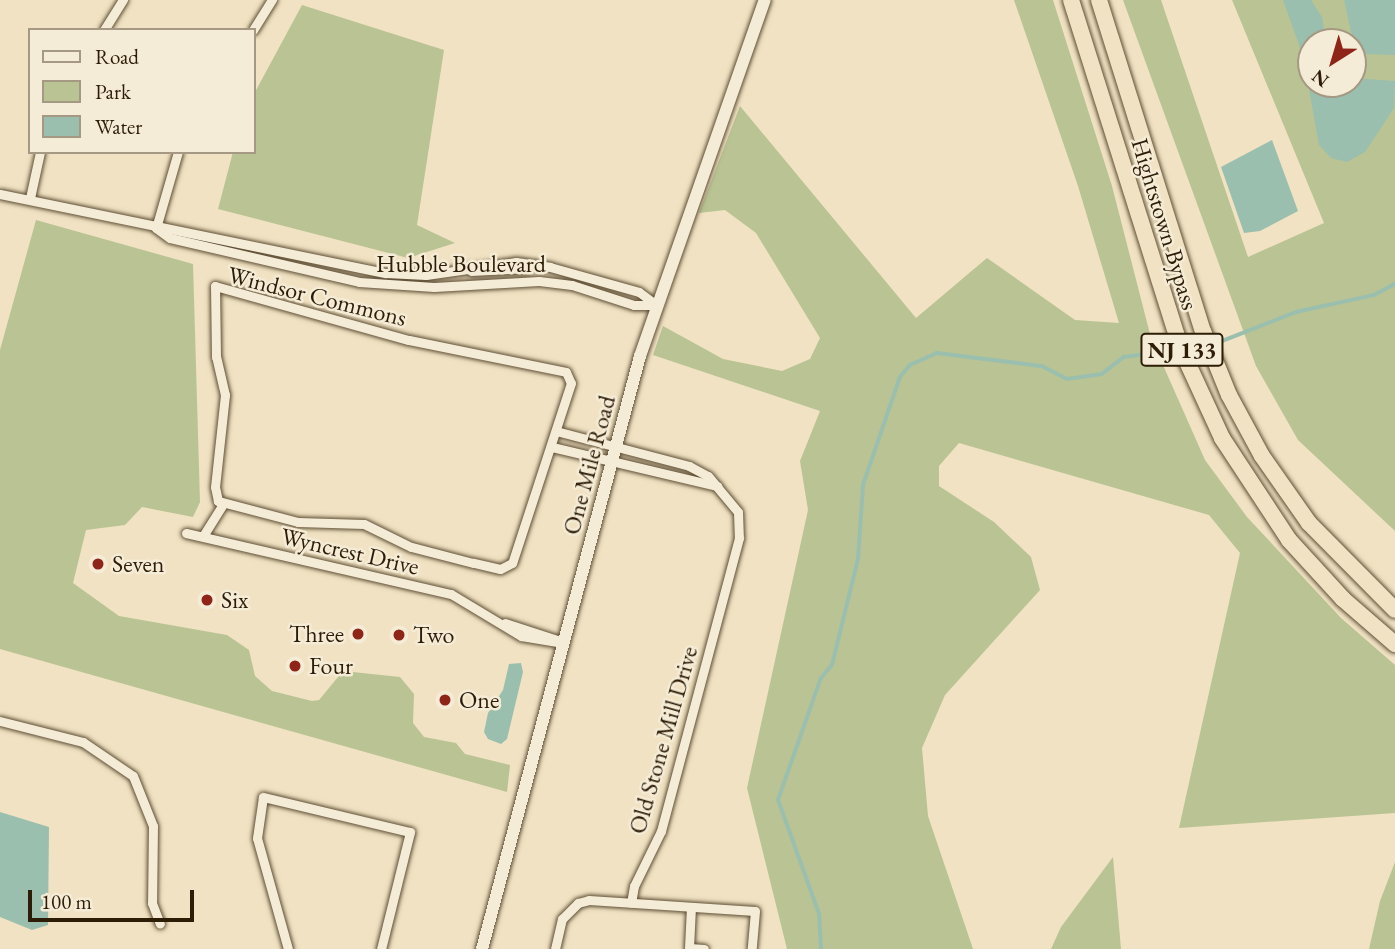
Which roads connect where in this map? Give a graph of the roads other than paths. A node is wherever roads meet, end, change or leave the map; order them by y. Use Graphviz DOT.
graph roads {
  1 [pos="123,0"];
  2 [pos="272,0"];
  3 [pos="765,0"];
  4 [pos="1072,0"];
  5 [pos="1099,0"];
  6 [pos="105,28"];
  7 [pos="254,28"];
  8 [pos="40,154"];
  9 [pos="177,154"];
  10 [pos="0,194"];
  11 [pos="30,198"];
  12 [pos="156,228"];
  13 [pos="656,305"];
  14 [pos="556,431"];
  15 [pos="615,446"];
  16 [pos="552,447"];
  17 [pos="611,462"];
  18 [pos="718,486"];
  19 [pos="223,504"];
  20 [pos="186,533"];
  21 [pos="203,536"];
  22 [pos="1395,610"];
  23 [pos="563,643"];
  24 [pos="1395,644"];
  25 [pos="0,721"];
  26 [pos="631,903"];
  27 [pos="691,907"];
  28 [pos="160,924"];
  29 [pos="288,949"];
  30 [pos="381,949"];
  31 [pos="482,949"];
  32 [pos="555,949"];
  33 [pos="704,949"];
  34 [pos="752,949"];
  1 -- 6 [label="street"];
  2 -- 7 [label="street"];
  3 -- 13 [label="street, One Mile Road"];
  4 -- 24 [label="highway, Hightstown Bypass / NJ 133"];
  5 -- 22 [label="highway, Hightstown Bypass / NJ 133"];
  8 -- 11 [label="street"];
  9 -- 12 [label="street"];
  10 -- 11 [label="street, Hubble Boulevard"];
  11 -- 12 [label="street, Hubble Boulevard"];
  12 -- 13 [label="street, Hubble Boulevard"];
  12 -- 13 [label="street, Hubble Boulevard"];
  13 -- 15 [label="street, One Mile Road"];
  14 -- 15 [label="street"];
  14 -- 16 [label="street, Windsor Commons"];
  14 -- 19 [label="street, Windsor Commons"];
  15 -- 17 [label="street, One Mile Road"];
  15 -- 18 [label="street, Old Stone Mill Drive"];
  16 -- 17 [label="street"];
  16 -- 19 [label="street, Windsor Commons"];
  17 -- 18 [label="street"];
  17 -- 23 [label="street, One Mile Road"];
  18 -- 26 [label="street, Old Stone Mill Drive"];
  19 -- 21 [label="street"];
  20 -- 21 [label="street, Wyncrest Drive"];
  21 -- 23 [label="street, Wyncrest Drive"];
  23 -- 31 [label="street, One Mile Road"];
  25 -- 28 [label="street"];
  26 -- 27 [label="street"];
  26 -- 32 [label="street"];
  27 -- 33 [label="street"];
  27 -- 34 [label="street"];
  29 -- 30 [label="street"];
}
